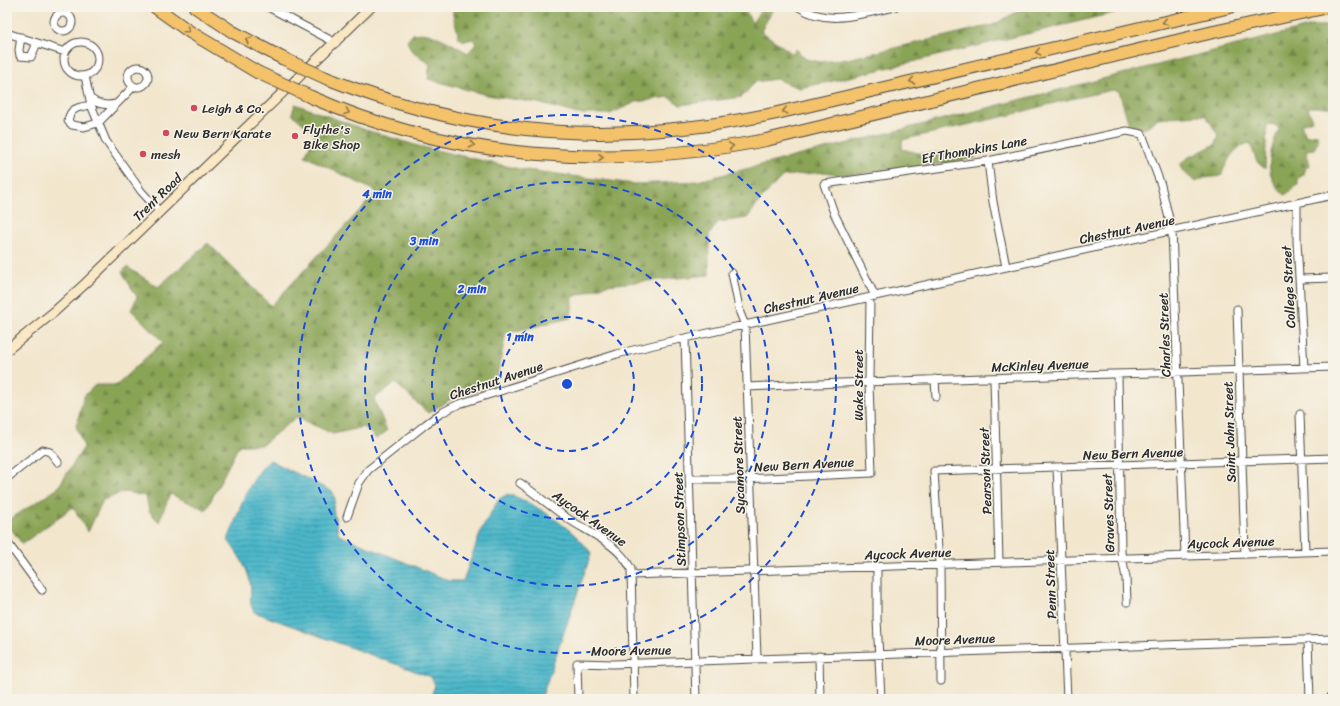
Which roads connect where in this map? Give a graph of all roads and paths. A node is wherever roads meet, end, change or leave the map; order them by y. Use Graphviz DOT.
graph roads {
  1 [pos="155,7"];
  2 [pos="195,7"];
  3 [pos="268,7"];
  4 [pos="371,7"];
  5 [pos="799,7"];
  6 [pos="895,7"];
  7 [pos="1230,7"];
  8 [pos="1328,7"];
  9 [pos="878,9"];
  10 [pos="1333,10"];
  11 [pos="1305,12"];
  12 [pos="67,30"];
  13 [pos="7,33"];
  14 [pos="21,37"];
  15 [pos="37,43"];
  16 [pos="74,43"];
  17 [pos="336,43"];
  18 [pos="65,52"];
  19 [pos="85,76"];
  20 [pos="134,86"];
  21 [pos="91,102"];
  22 [pos="117,104"];
  23 [pos="98,123"];
  24 [pos="1127,132"];
  25 [pos="988,161"];
  26 [pos="824,184"];
  27 [pos="1333,196"];
  28 [pos="1297,204"];
  29 [pos="160,212"];
  30 [pos="1172,231"];
  31 [pos="1006,267"];
  32 [pos="732,273"];
  33 [pos="1333,278"];
  34 [pos="1299,279"];
  35 [pos="872,297"];
  36 [pos="1237,309"];
  37 [pos="745,325"];
  38 [pos="685,338"];
  39 [pos="7,339"];
  40 [pos="16,344"];
  41 [pos="7,350"];
  42 [pos="1333,367"];
  43 [pos="1304,368"];
  44 [pos="1239,371"];
  45 [pos="1178,373"];
  46 [pos="1118,375"];
  47 [pos="935,379"];
  48 [pos="994,379"];
  49 [pos="869,382"];
  50 [pos="747,388"];
  51 [pos="936,397"];
  52 [pos="1300,414"];
  53 [pos="1333,458"];
  54 [pos="1301,459"];
  55 [pos="1242,461"];
  56 [pos="58,462"];
  57 [pos="1181,464"];
  58 [pos="1118,466"];
  59 [pos="1057,467"];
  60 [pos="996,470"];
  61 [pos="872,473"];
  62 [pos="7,478"];
  63 [pos="689,479"];
  64 [pos="751,479"];
  65 [pos="520,483"];
  66 [pos="346,517"];
  67 [pos="7,542"];
  68 [pos="1333,551"];
  69 [pos="1305,552"];
  70 [pos="1245,554"];
  71 [pos="1185,555"];
  72 [pos="1122,558"];
  73 [pos="1061,559"];
  74 [pos="999,562"];
  75 [pos="940,564"];
  76 [pos="877,566"];
  77 [pos="754,570"];
  78 [pos="693,572"];
  79 [pos="631,575"];
  80 [pos="42,590"];
  81 [pos="1127,602"];
  82 [pos="1333,639"];
  83 [pos="1308,641"];
  84 [pos="1064,648"];
  85 [pos="940,652"];
  86 [pos="879,654"];
  87 [pos="819,656"];
  88 [pos="757,658"];
  89 [pos="695,660"];
  90 [pos="633,662"];
  91 [pos="941,681"];
  92 [pos="1333,695"];
  93 [pos="578,699"];
  94 [pos="634,699"];
  95 [pos="696,699"];
  96 [pos="820,699"];
  97 [pos="881,699"];
  98 [pos="1067,699"];
  99 [pos="1310,699"];
  100 [pos="1331,699"];
  1 -- 11 [label="highway, one-way, bridge"];
  7 -- 2 [label="highway, one-way, bridge"];
  3 -- 17 [label="street"];
  4 -- 17 [label="street, Trent Road"];
  5 -- 9 [label="street"];
  6 -- 9 [label="street"];
  8 -- 11 [label="highway"];
  10 -- 11 [label="highway"];
  12 -- 16 [label="street"];
  13 -- 14 [label="street"];
  14 -- 15 [label="street"];
  14 -- 15 [label="street"];
  15 -- 18 [label="street"];
  16 -- 18 [label="street"];
  16 -- 19 [label="street"];
  17 -- 29 [label="street, Trent Road"];
  18 -- 19 [label="street"];
  19 -- 21 [label="street"];
  20 -- 22 [label="street"];
  21 -- 22 [label="street"];
  21 -- 23 [label="street"];
  21 -- 23 [label="street"];
  22 -- 23 [label="street"];
  23 -- 29 [label="street"];
  24 -- 25 [label="street, Ef Thompkins Lane"];
  24 -- 30 [label="street, Charles Street"];
  25 -- 26 [label="street, Ef Thompkins Lane"];
  25 -- 31 [label="street"];
  26 -- 35 [label="street, Wake Street"];
  27 -- 28 [label="street, Chestnut Avenue"];
  28 -- 30 [label="street, Chestnut Avenue"];
  28 -- 34 [label="street, College Street"];
  29 -- 40 [label="street, Trent Road"];
  30 -- 31 [label="street, Chestnut Avenue"];
  30 -- 45 [label="street, Charles Street"];
  31 -- 35 [label="street, Chestnut Avenue"];
  32 -- 37 [label="street, Sycamore Street"];
  33 -- 34 [label="street"];
  34 -- 43 [label="street, College Street"];
  35 -- 37 [label="street, Chestnut Avenue"];
  35 -- 49 [label="street, Wake Street"];
  36 -- 44 [label="street, Saint John Street"];
  37 -- 38 [label="street, Chestnut Avenue"];
  37 -- 50 [label="street, Sycamore Street"];
  38 -- 63 [label="street, Stimpson Street"];
  38 -- 66 [label="street, Chestnut Avenue"];
  39 -- 40 [label="street"];
  40 -- 41 [label="street, Trent Road"];
  42 -- 43 [label="street, McKinley Avenue"];
  43 -- 44 [label="street, McKinley Avenue"];
  44 -- 45 [label="street, McKinley Avenue"];
  44 -- 55 [label="street, Saint John Street"];
  45 -- 46 [label="street, McKinley Avenue"];
  45 -- 57 [label="street, Charles Street"];
  46 -- 48 [label="street, McKinley Avenue"];
  46 -- 58 [label="street, Graves Street"];
  47 -- 48 [label="street, McKinley Avenue"];
  47 -- 49 [label="street, McKinley Avenue"];
  47 -- 51 [label="street"];
  48 -- 60 [label="street, Pearson Street"];
  49 -- 50 [label="street, McKinley Avenue"];
  49 -- 61 [label="street, Wake Street"];
  50 -- 64 [label="street, Sycamore Street"];
  52 -- 54 [label="street"];
  53 -- 54 [label="street, New Bern Avenue"];
  54 -- 55 [label="street, New Bern Avenue"];
  54 -- 69 [label="street"];
  55 -- 57 [label="street, New Bern Avenue"];
  55 -- 70 [label="street, Saint John Street"];
  56 -- 62 [label="street"];
  57 -- 58 [label="street, New Bern Avenue"];
  57 -- 71 [label="street, Charles Street"];
  58 -- 59 [label="street, New Bern Avenue"];
  58 -- 72 [label="street, Graves Street"];
  59 -- 60 [label="street, New Bern Avenue"];
  59 -- 73 [label="street, Penn Street"];
  60 -- 74 [label="street, Pearson Street"];
  60 -- 75 [label="street, New Bern Avenue"];
  61 -- 64 [label="street, New Bern Avenue"];
  63 -- 64 [label="street, New Bern Avenue"];
  63 -- 78 [label="street, Stimpson Street"];
  64 -- 77 [label="street, Sycamore Street"];
  65 -- 79 [label="street, Aycock Avenue"];
  67 -- 80 [label="street"];
  68 -- 69 [label="street, Aycock Avenue"];
  69 -- 70 [label="street, Aycock Avenue"];
  70 -- 71 [label="street, Aycock Avenue"];
  71 -- 72 [label="street, Aycock Avenue"];
  72 -- 73 [label="street, Aycock Avenue"];
  72 -- 81 [label="street, Graves Street"];
  73 -- 74 [label="street, Aycock Avenue"];
  73 -- 84 [label="street, Penn Street"];
  74 -- 75 [label="street, Aycock Avenue"];
  75 -- 76 [label="street, Aycock Avenue"];
  75 -- 85 [label="street"];
  76 -- 77 [label="street, Aycock Avenue"];
  76 -- 86 [label="street"];
  77 -- 78 [label="street, Aycock Avenue"];
  77 -- 88 [label="street, Sycamore Street"];
  78 -- 79 [label="street, Aycock Avenue"];
  78 -- 89 [label="street, Stimpson Street"];
  79 -- 90 [label="street"];
  82 -- 83 [label="street, Moore Avenue"];
  83 -- 84 [label="street, Moore Avenue"];
  83 -- 99 [label="street"];
  84 -- 85 [label="street, Moore Avenue"];
  84 -- 98 [label="street, Penn Street"];
  85 -- 86 [label="street, Moore Avenue"];
  85 -- 91 [label="street"];
  86 -- 87 [label="street, Moore Avenue"];
  86 -- 97 [label="street"];
  87 -- 88 [label="street, Moore Avenue"];
  87 -- 96 [label="street"];
  88 -- 89 [label="street, Moore Avenue"];
  89 -- 90 [label="street, Moore Avenue"];
  89 -- 95 [label="street, Stimpson Street"];
  90 -- 93 [label="street, Moore Avenue"];
  90 -- 94 [label="street"];
  92 -- 100 [label="street"];
}
